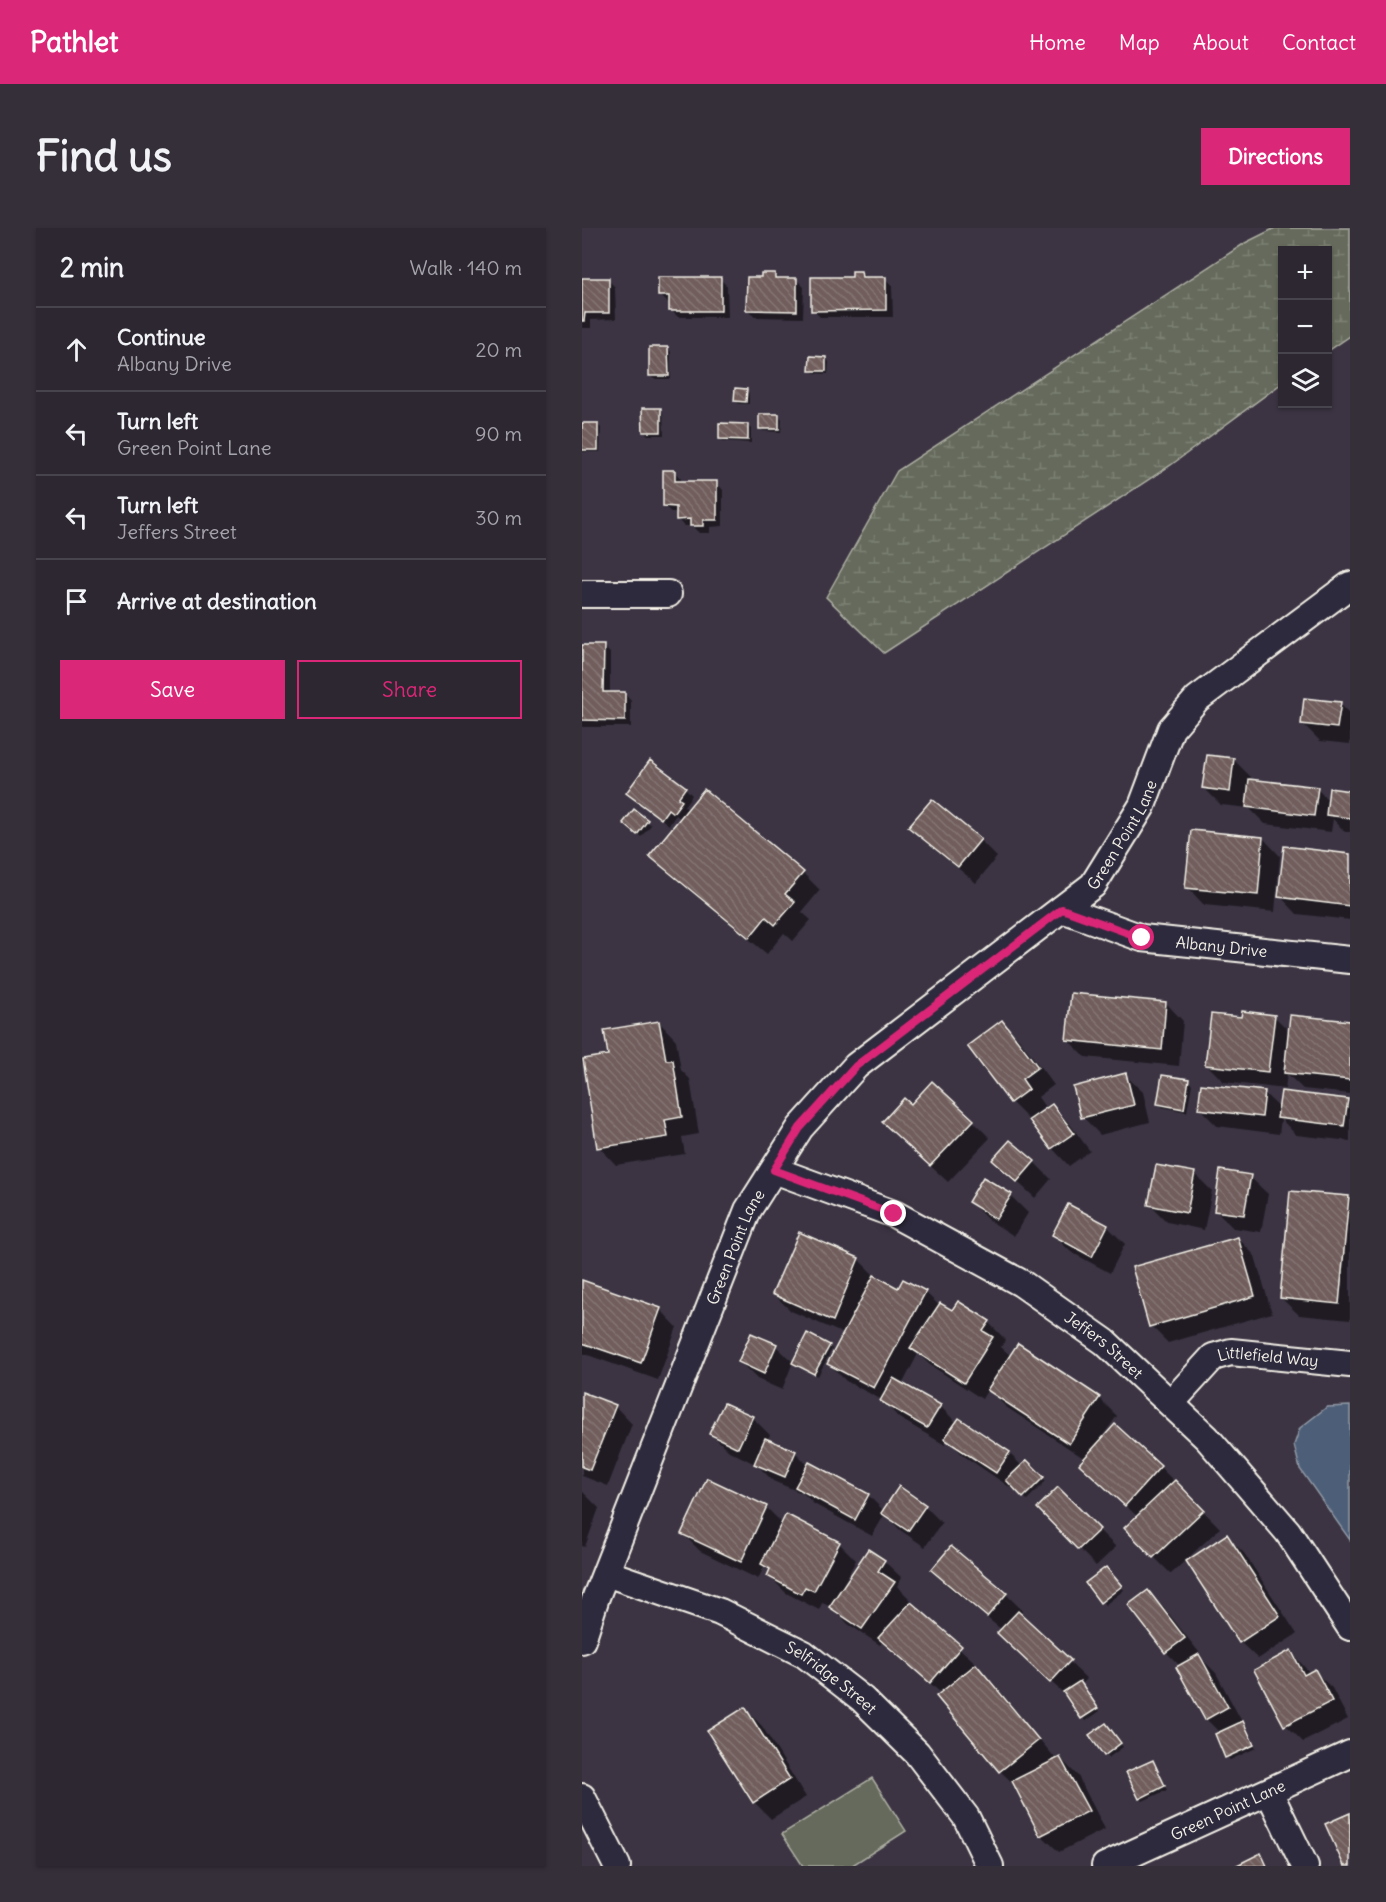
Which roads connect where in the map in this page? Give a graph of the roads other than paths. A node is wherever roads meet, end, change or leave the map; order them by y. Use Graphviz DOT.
graph roads {
  1 [pos="1350,585"];
  2 [pos="582,594"];
  3 [pos="668,594"];
  4 [pos="1062,909"];
  5 [pos="1350,960"];
  6 [pos="774,1170"];
  7 [pos="1350,1364"];
  8 [pos="1171,1403"];
  9 [pos="606,1574"];
  10 [pos="1350,1627"];
  11 [pos="582,1640"];
  12 [pos="1350,1754"];
  13 [pos="1269,1792"];
  14 [pos="582,1797"];
  15 [pos="617,1866"];
  16 [pos="990,1866"];
  17 [pos="1105,1866"];
  18 [pos="1305,1866"];
  1 -- 4 [label="street, Green Point Lane"];
  2 -- 3 [label="street"];
  4 -- 5 [label="street, Albany Drive"];
  4 -- 6 [label="street, Green Point Lane"];
  6 -- 8 [label="street, Jeffers Street"];
  6 -- 9 [label="street, Green Point Lane"];
  7 -- 8 [label="street, Littlefield Way"];
  8 -- 10 [label="street, Jeffers Street"];
  9 -- 11 [label="street, Green Point Lane"];
  9 -- 16 [label="street, Selfridge Street"];
  12 -- 13 [label="street, Green Point Lane"];
  13 -- 17 [label="street, Green Point Lane"];
  13 -- 18 [label="street"];
  14 -- 15 [label="street"];
}
